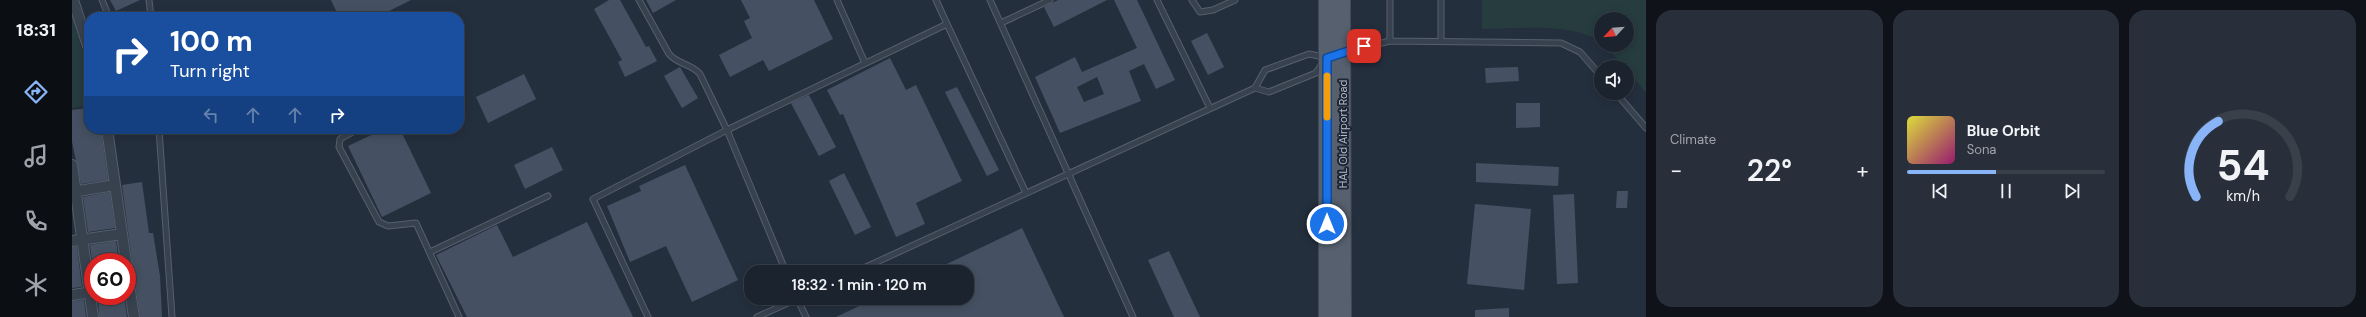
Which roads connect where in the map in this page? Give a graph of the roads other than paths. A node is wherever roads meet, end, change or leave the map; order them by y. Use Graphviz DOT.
graph roads {
  1 [pos="73,0"];
  2 [pos="102,0"];
  3 [pos="149,0"];
  4 [pos="639,0"];
  5 [pos="837,0"];
  6 [pos="936,0"];
  7 [pos="990,0"];
  8 [pos="1050,0"];
  9 [pos="1157,0"];
  10 [pos="1192,0"];
  11 [pos="1235,0"];
  12 [pos="1327,0"];
  13 [pos="1342,0"];
  14 [pos="1390,0"];
  15 [pos="1441,0"];
  16 [pos="107,12"];
  17 [pos="150,12"];
  18 [pos="1001,23"];
  19 [pos="947,24"];
  20 [pos="84,34"];
  21 [pos="1390,41"];
  22 [pos="1441,42"];
  23 [pos="1335,55"];
  24 [pos="865,63"];
  25 [pos="1594,68"];
  26 [pos="1255,88"];
  27 [pos="1622,100"];
  28 [pos="1210,108"];
  29 [pos="1646,128"];
  30 [pos="727,130"];
  31 [pos="108,134"];
  32 [pos="159,134"];
  33 [pos="350,134"];
  34 [pos="72,165"];
  35 [pos="1069,173"];
  36 [pos="115,185"];
  37 [pos="74,191"];
  38 [pos="1026,193"];
  39 [pos="548,196"];
  40 [pos="122,234"];
  41 [pos="77,240"];
  42 [pos="430,252"];
  43 [pos="125,253"];
  44 [pos="783,265"];
  45 [pos="870,265"];
  46 [pos="84,266"];
  47 [pos="84,294"];
  48 [pos="72,295"];
  49 [pos="92,305"];
  50 [pos="132,305"];
  51 [pos="783,305"];
  52 [pos="801,305"];
  53 [pos="93,317"];
  54 [pos="134,317"];
  55 [pos="172,317"];
  56 [pos="459,317"];
  57 [pos="648,317"];
  58 [pos="757,317"];
  59 [pos="806,317"];
  60 [pos="1133,317"];
  61 [pos="1327,317"];
  62 [pos="1343,317"];
  1 -- 20 [label="street"];
  2 -- 16 [label="lane"];
  3 -- 17 [label="lane"];
  4 -- 30 [label="lane"];
  5 -- 24 [label="lane"];
  6 -- 19 [label="lane"];
  7 -- 18 [label="lane"];
  8 -- 18 [label="lane"];
  9 -- 28 [label="lane"];
  10 -- 11 [label="lane"];
  12 -- 23 [label="main road, HAL Old Airport Road"];
  13 -- 23 [label="main road, HAL Old Airport Road"];
  14 -- 21 [label="lane"];
  15 -- 22 [label="lane"];
  18 -- 35 [label="lane"];
  19 -- 24 [label="lane"];
  19 -- 38 [label="lane"];
  21 -- 22 [label="lane"];
  21 -- 23 [label="lane"];
  22 -- 25 [label="lane"];
  23 -- 26 [label="lane"];
  23 -- 26 [label="lane"];
  23 -- 61 [label="main road, HAL Old Airport Road"];
  23 -- 62 [label="main road, HAL Old Airport Road"];
  24 -- 30 [label="lane"];
  26 -- 28 [label="lane"];
  27 -- 29 [label="lane"];
  28 -- 35 [label="lane"];
  30 -- 44 [label="lane"];
  30 -- 57 [label="lane"];
  31 -- 36 [label="street"];
  32 -- 55 [label="lane"];
  33 -- 42 [label="lane"];
  34 -- 37 [label="street"];
  35 -- 38 [label="lane"];
  35 -- 60 [label="lane"];
  36 -- 37 [label="street"];
  36 -- 40 [label="street"];
  37 -- 41 [label="street"];
  38 -- 45 [label="lane"];
  39 -- 42 [label="lane"];
  40 -- 41 [label="street"];
  40 -- 43 [label="street"];
  41 -- 46 [label="street"];
  42 -- 56 [label="lane"];
  47 -- 48 [label="street"];
  49 -- 53 [label="street"];
  50 -- 54 [label="street"];
  51 -- 58 [label="lane"];
  52 -- 59 [label="lane"];
}
